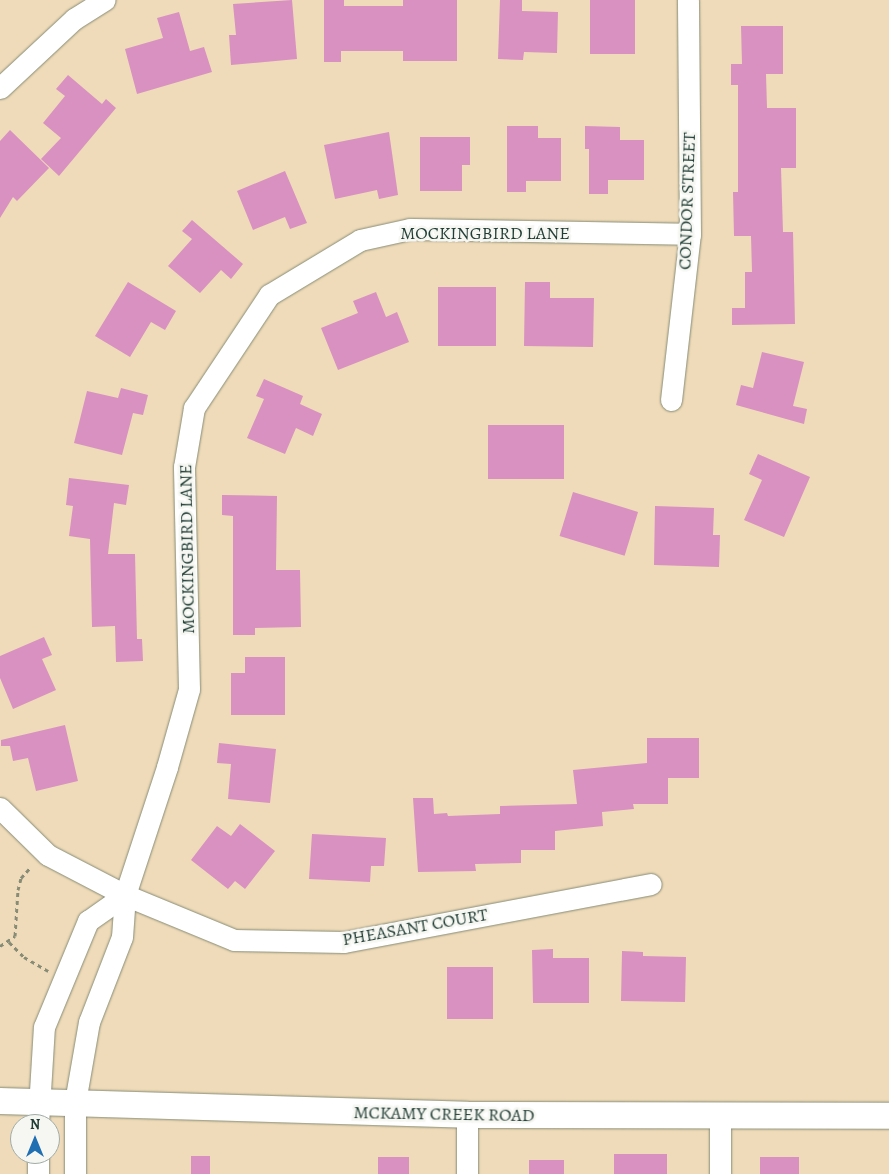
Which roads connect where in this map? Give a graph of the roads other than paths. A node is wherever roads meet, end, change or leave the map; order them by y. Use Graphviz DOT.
graph roads {
  1 [pos="104,0"];
  2 [pos="688,0"];
  3 [pos="0,88"];
  4 [pos="690,234"];
  5 [pos="671,400"];
  6 [pos="0,808"];
  7 [pos="651,884"];
  8 [pos="125,895"];
  9 [pos="0,1101"];
  10 [pos="75,1102"];
  11 [pos="38,1113"];
  12 [pos="467,1115"];
  13 [pos="720,1116"];
  14 [pos="889,1116"];
  15 [pos="75,1174"];
  16 [pos="466,1174"];
  17 [pos="720,1174"];
  1 -- 3 [label="street"];
  2 -- 4 [label="street, CONDOR STREET"];
  4 -- 5 [label="street, CONDOR STREET"];
  4 -- 8 [label="street, MOCKINGBIRD LANE"];
  6 -- 8 [label="street, PHEASANT COURT"];
  7 -- 8 [label="street, PHEASANT COURT"];
  8 -- 10 [label="street, MOCKINGBIRD LANE"];
  8 -- 11 [label="street"];
  9 -- 11 [label="street, MCKAMY CREEK ROAD"];
  10 -- 11 [label="street, MCKAMY CREEK ROAD"];
  10 -- 12 [label="street, MCKAMY CREEK ROAD"];
  10 -- 15 [label="street, MOCKINGBIRD LANE"];
  12 -- 13 [label="street, MCKAMY CREEK ROAD"];
  12 -- 16 [label="street"];
  13 -- 14 [label="street, MCKAMY CREEK ROAD"];
  13 -- 17 [label="street"];
}
